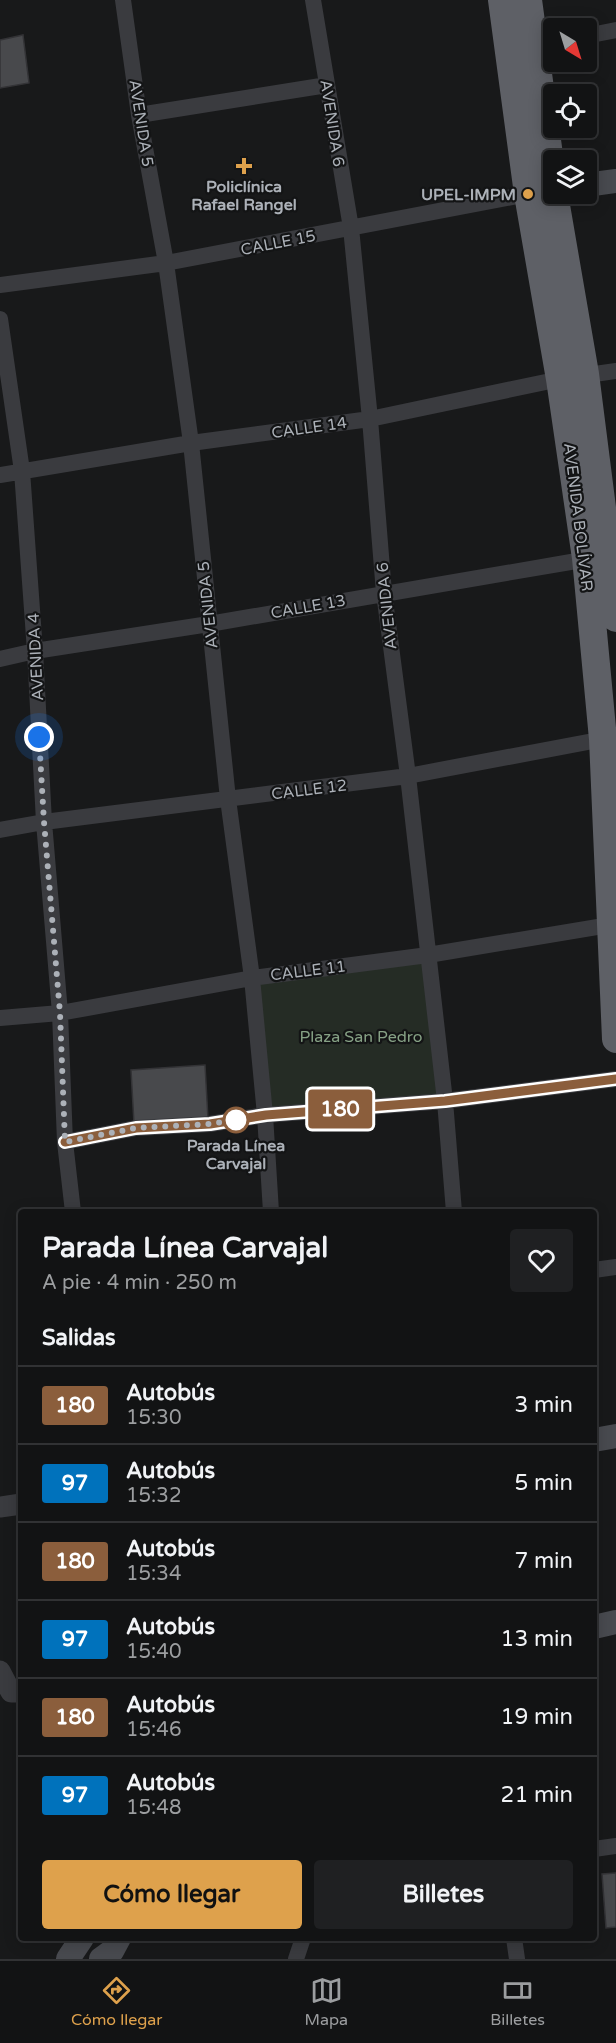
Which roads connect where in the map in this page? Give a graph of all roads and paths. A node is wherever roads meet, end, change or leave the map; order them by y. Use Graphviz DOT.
graph roads {
  1 [pos="123,0"];
  2 [pos="313,0"];
  3 [pos="502,0"];
  4 [pos="528,0"];
  5 [pos="616,30"];
  6 [pos="597,34"];
  7 [pos="543,40"];
  8 [pos="545,72"];
  9 [pos="327,85"];
  10 [pos="139,115"];
  11 [pos="547,150"];
  12 [pos="543,171"];
  13 [pos="616,181"];
  14 [pos="597,184"];
  15 [pos="543,193"];
  16 [pos="550,204"];
  17 [pos="351,228"];
  18 [pos="166,263"];
  19 [pos="0,285"];
  20 [pos="0,319"];
  21 [pos="616,371"];
  22 [pos="573,377"];
  23 [pos="370,419"];
  24 [pos="191,443"];
  25 [pos="22,471"];
  26 [pos="0,475"];
  27 [pos="604,557"];
  28 [pos="384,593"];
  29 [pos="616,618"];
  30 [pos="209,624"];
  31 [pos="35,651"];
  32 [pos="0,659"];
  33 [pos="609,737"];
  34 [pos="408,776"];
  35 [pos="228,799"];
  36 [pos="44,822"];
  37 [pos="0,830"];
  38 [pos="613,925"];
  39 [pos="428,955"];
  40 [pos="252,978"];
  41 [pos="60,1013"];
  42 [pos="0,1018"];
  43 [pos="616,1039"];
  44 [pos="616,1079"];
  45 [pos="445,1101"];
  46 [pos="266,1115"];
  47 [pos="65,1142"];
  48 [pos="73,1209"];
  49 [pos="271,1209"];
  50 [pos="454,1209"];
  51 [pos="616,1267"];
  52 [pos="597,1270"];
  53 [pos="616,1436"];
  54 [pos="597,1439"];
  55 [pos="18,1504"];
  56 [pos="0,1507"];
  57 [pos="616,1623"];
  58 [pos="597,1626"];
  59 [pos="0,1671"];
  60 [pos="16,1692"];
  61 [pos="616,1846"];
  62 [pos="597,1849"];
  63 [pos="80,1941"];
  64 [pos="128,1941"];
  65 [pos="302,1941"];
  66 [pos="514,1941"];
  67 [pos="111,1949"];
  68 [pos="68,1959"];
  69 [pos="296,1959"];
  70 [pos="517,1959"];
  1 -- 10 [label="street, AVENIDA 5"];
  2 -- 9 [label="street, AVENIDA 6"];
  3 -- 12 [label="highway, AVENIDA BOLÍVAR"];
  4 -- 7 [label="highway, AVENIDA BOLÍVAR"];
  5 -- 6 [label="street"];
  8 -- 11 [label="highway, AVENIDA BOLÍVAR"];
  9 -- 10 [label="street"];
  9 -- 17 [label="street, AVENIDA 6"];
  10 -- 18 [label="street, AVENIDA 5"];
  13 -- 14 [label="main road"];
  15 -- 17 [label="street, CALLE 15"];
  16 -- 22 [label="highway, AVENIDA BOLÍVAR"];
  17 -- 18 [label="street, CALLE 15"];
  17 -- 23 [label="street, AVENIDA 6"];
  18 -- 19 [label="street, CALLE 15"];
  18 -- 24 [label="street, AVENIDA 5"];
  20 -- 25 [label="street, AVENIDA 4"];
  21 -- 22 [label="street, CALLE 14"];
  22 -- 23 [label="street, CALLE 14"];
  22 -- 27 [label="highway, AVENIDA BOLÍVAR"];
  23 -- 24 [label="street, CALLE 14"];
  23 -- 28 [label="street, AVENIDA 6"];
  24 -- 25 [label="street, CALLE 14"];
  24 -- 30 [label="street, AVENIDA 5"];
  25 -- 26 [label="street, CALLE 14"];
  25 -- 31 [label="street, AVENIDA 4"];
  27 -- 28 [label="street, CALLE 13"];
  27 -- 29 [label="highway, AVENIDA BOLÍVAR"];
  27 -- 33 [label="highway, AVENIDA BOLÍVAR"];
  28 -- 30 [label="street, CALLE 13"];
  28 -- 34 [label="street, AVENIDA 6"];
  30 -- 31 [label="street, CALLE 13"];
  30 -- 35 [label="street, AVENIDA 5"];
  31 -- 32 [label="street, CALLE 13"];
  31 -- 36 [label="street, AVENIDA 4"];
  33 -- 34 [label="street, CALLE 12"];
  33 -- 38 [label="highway, AVENIDA BOLÍVAR"];
  34 -- 35 [label="street, CALLE 12"];
  34 -- 39 [label="street, AVENIDA 6"];
  35 -- 36 [label="street, CALLE 12"];
  35 -- 40 [label="street, AVENIDA 5"];
  36 -- 37 [label="street, CALLE 12"];
  36 -- 41 [label="street, AVENIDA 4"];
  38 -- 39 [label="street, CALLE 11"];
  38 -- 43 [label="highway, AVENIDA BOLÍVAR"];
  39 -- 40 [label="street, CALLE 11"];
  39 -- 45 [label="street, AVENIDA 6"];
  40 -- 41 [label="street, CALLE 11"];
  40 -- 46 [label="street, AVENIDA 5"];
  41 -- 42 [label="street, CALLE 11"];
  41 -- 47 [label="street, AVENIDA 4"];
  44 -- 45 [label="street"];
  45 -- 46 [label="street"];
  45 -- 50 [label="street, AVENIDA 6"];
  46 -- 47 [label="street"];
  46 -- 49 [label="street, AVENIDA 5"];
  47 -- 48 [label="street, AVENIDA 4"];
  51 -- 52 [label="street"];
  53 -- 54 [label="main road"];
  55 -- 56 [label="street"];
  57 -- 58 [label="main road"];
  59 -- 60 [label="street"];
  61 -- 62 [label="street"];
  63 -- 68 [label="main road"];
  64 -- 67 [label="street"];
  65 -- 69 [label="street"];
  66 -- 70 [label="street"];
}
